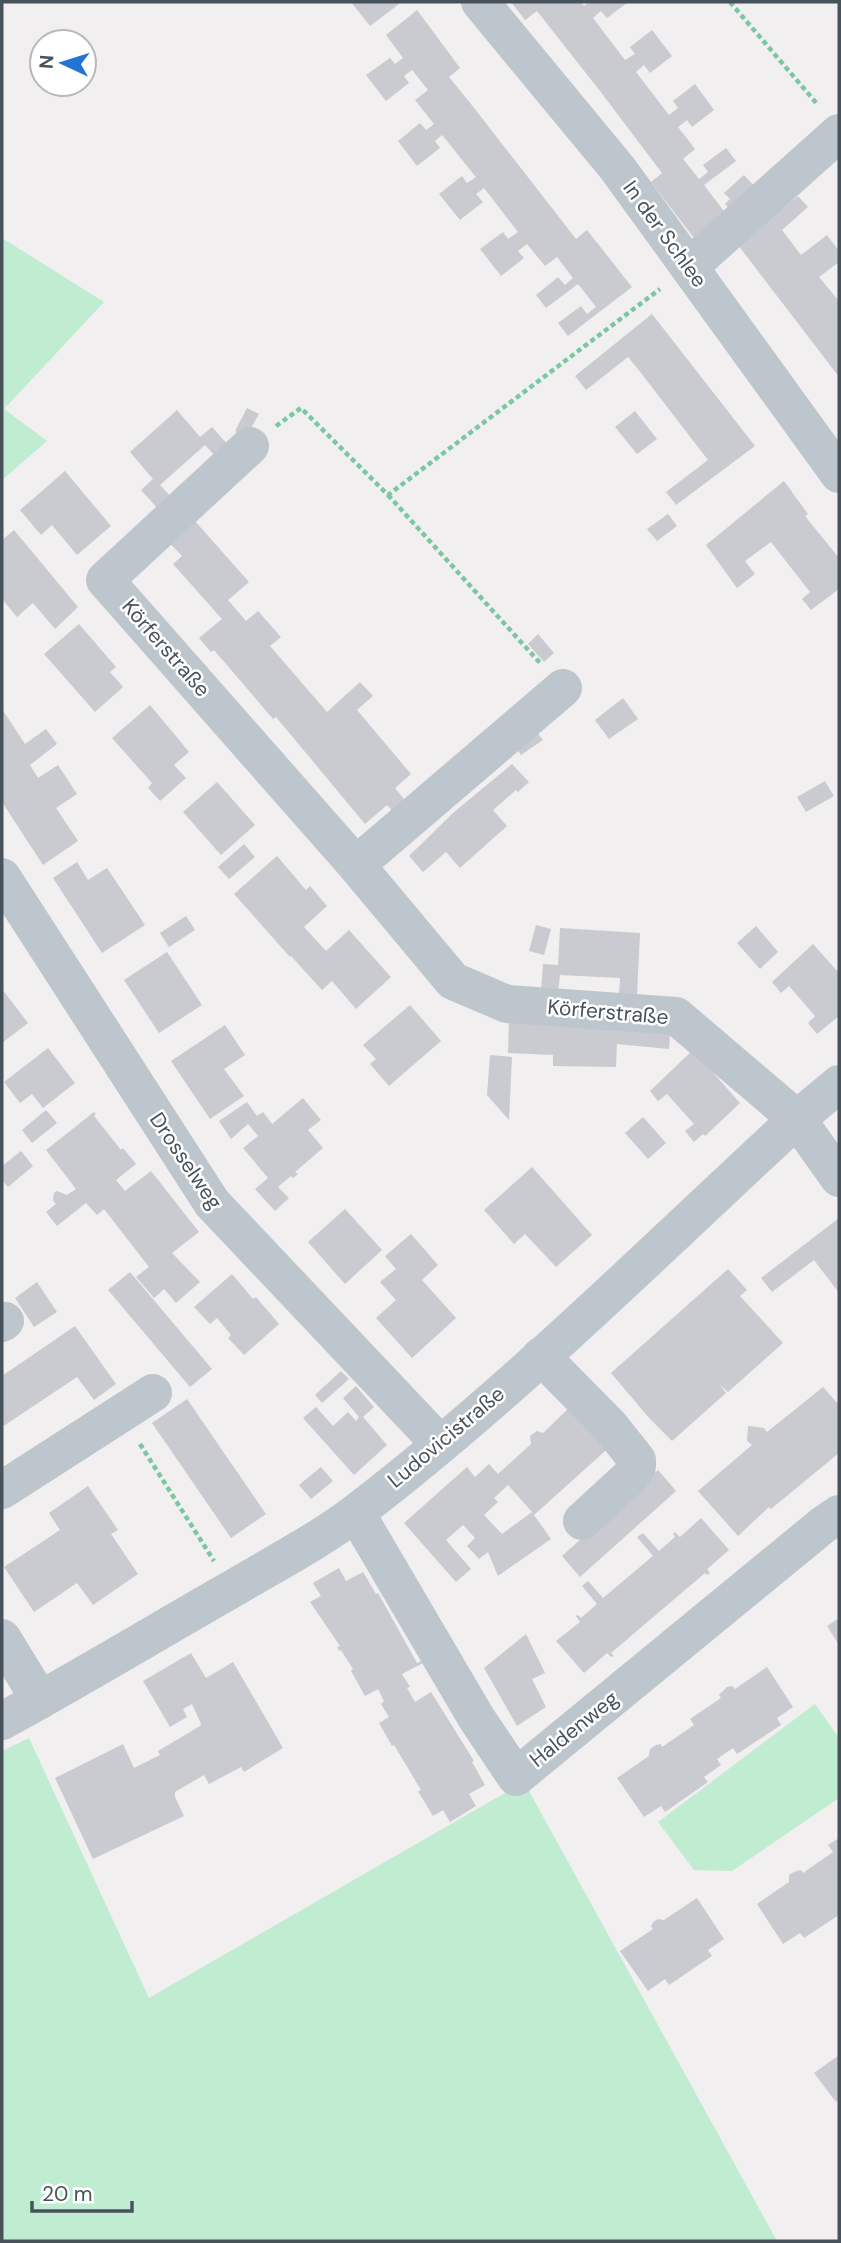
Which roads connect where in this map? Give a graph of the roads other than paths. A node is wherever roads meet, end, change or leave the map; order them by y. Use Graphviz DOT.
graph roads {
  1 [pos="480,2"];
  2 [pos="830,120"];
  3 [pos="688,267"];
  4 [pos="250,446"];
  5 [pos="839,474"];
  6 [pos="562,688"];
  7 [pos="356,864"];
  8 [pos="2,877"];
  9 [pos="839,1084"];
  10 [pos="797,1119"];
  11 [pos="839,1178"];
  12 [pos="541,1356"];
  13 [pos="153,1393"];
  14 [pos="440,1444"];
  15 [pos="2,1490"];
  16 [pos="356,1513"];
  17 [pos="839,1514"];
  18 [pos="582,1521"];
  19 [pos="2,1638"];
  20 [pos="40,1700"];
  21 [pos="2,1721"];
  1 -- 3 [label="street, In der Schlee"];
  2 -- 3 [label="street"];
  3 -- 5 [label="street, In der Schlee"];
  4 -- 7 [label="street, Körferstraße"];
  6 -- 7 [label="street"];
  7 -- 10 [label="street, Körferstraße"];
  8 -- 14 [label="street, Drosselweg"];
  9 -- 10 [label="street, Ludovicistraße"];
  10 -- 11 [label="street, Körferstraße"];
  10 -- 12 [label="street, Ludovicistraße"];
  12 -- 14 [label="street, Ludovicistraße"];
  12 -- 18 [label="street"];
  13 -- 15 [label="street"];
  14 -- 16 [label="street, Ludovicistraße"];
  16 -- 17 [label="street, Haldenweg"];
  16 -- 20 [label="street, Ludovicistraße"];
  19 -- 20 [label="street"];
  20 -- 21 [label="street, Ludovicistraße"];
}
